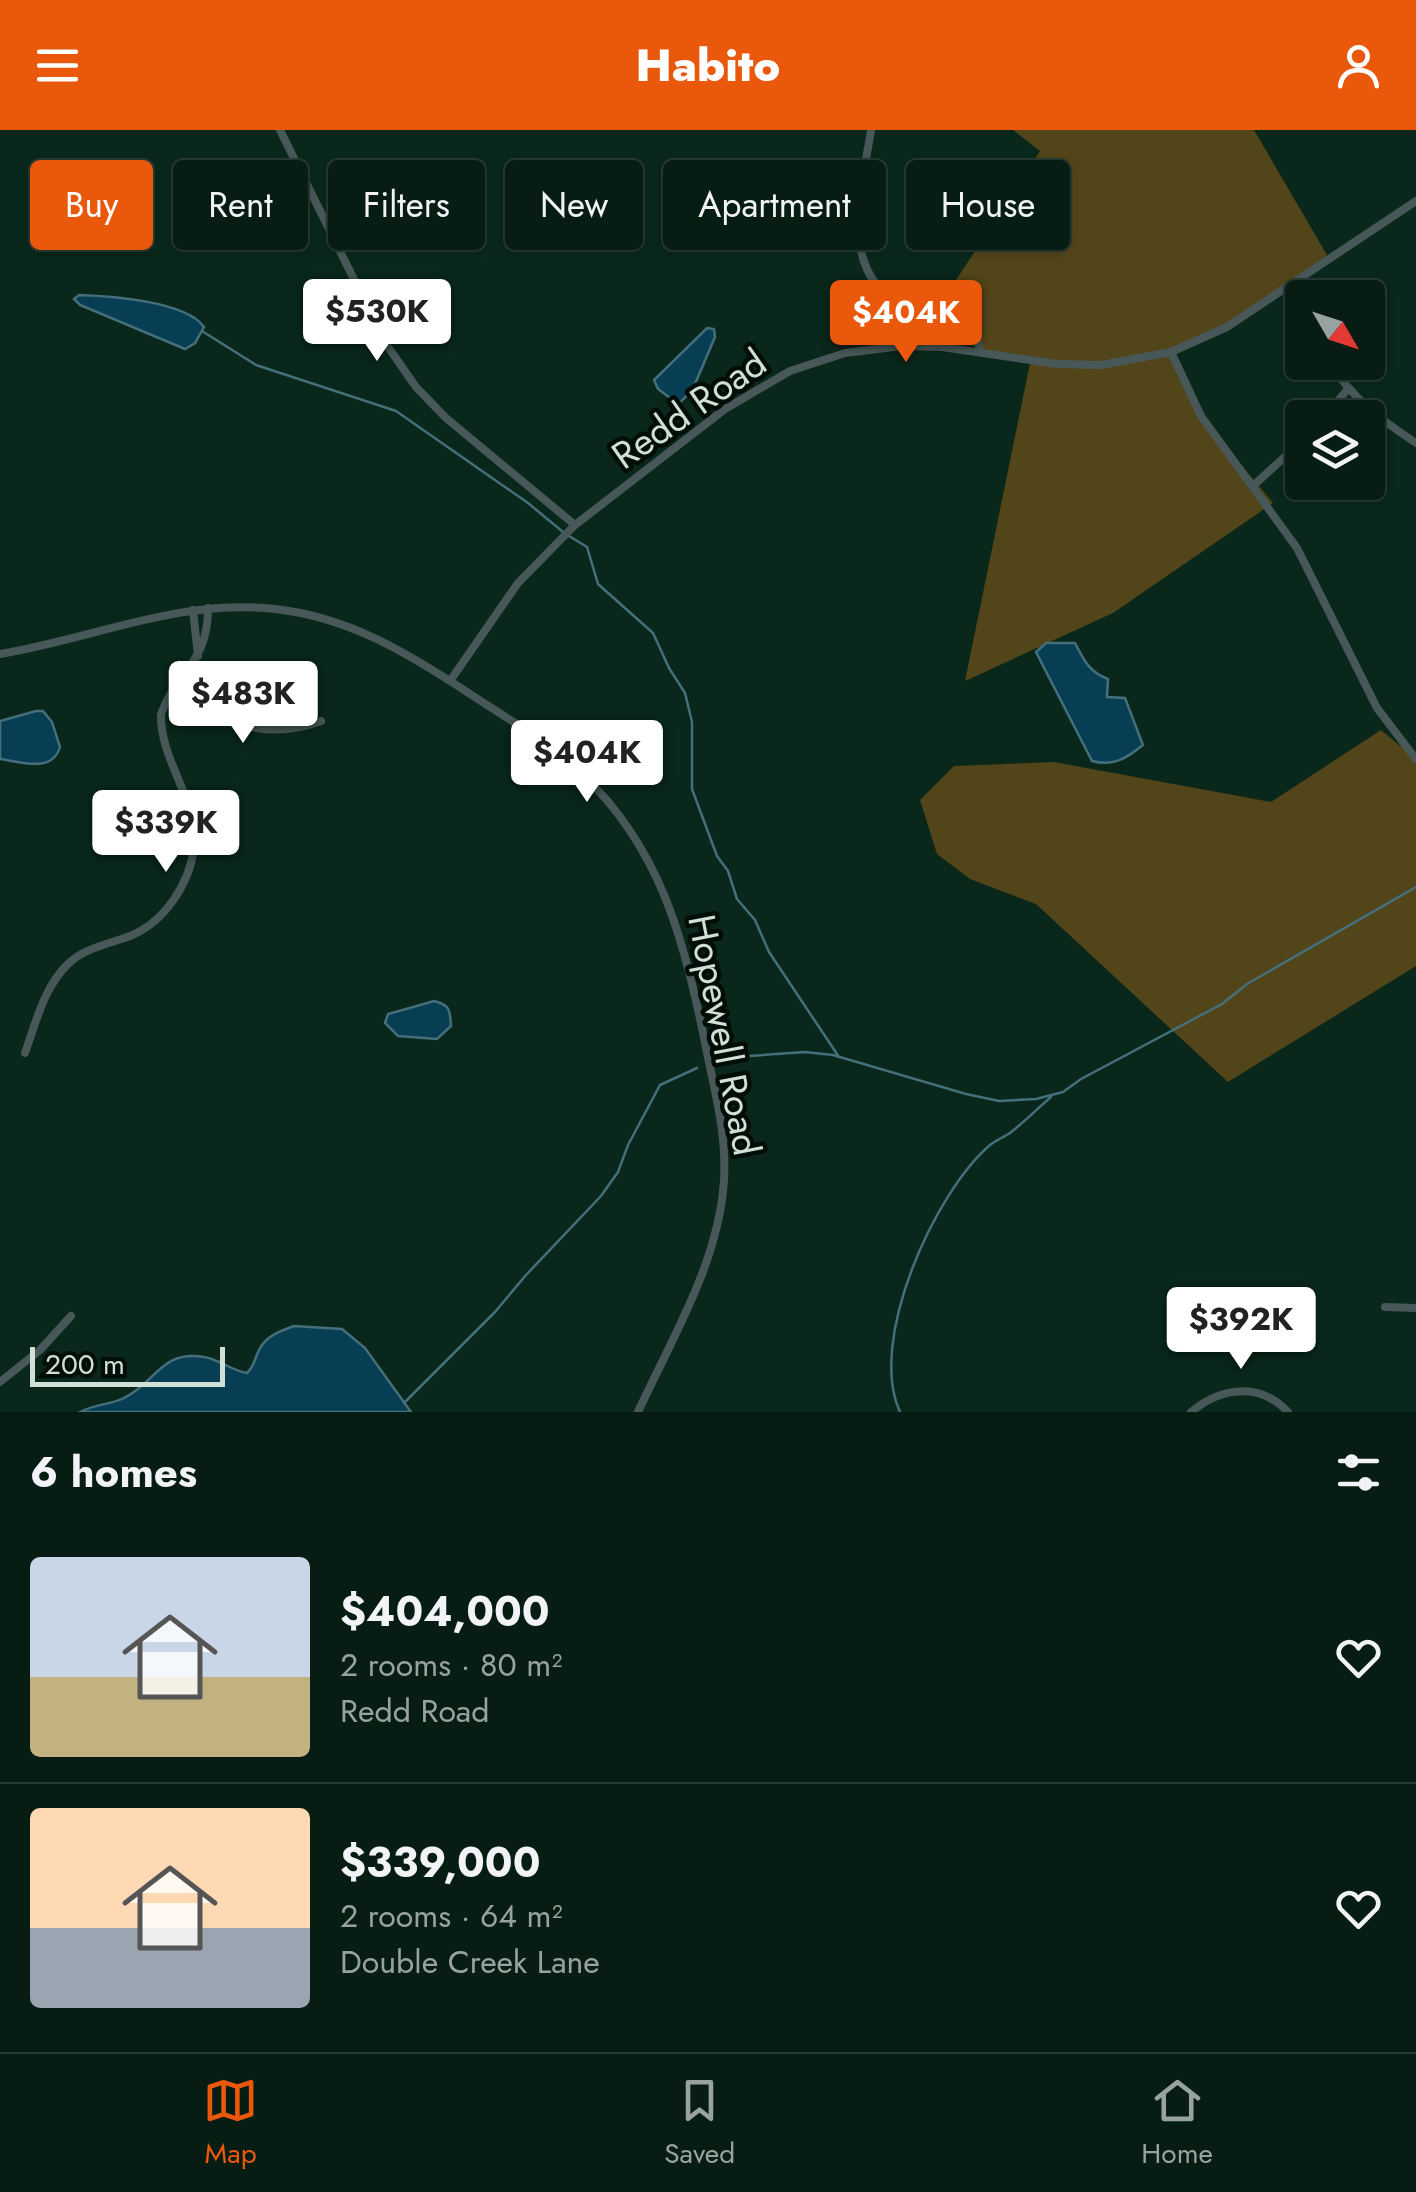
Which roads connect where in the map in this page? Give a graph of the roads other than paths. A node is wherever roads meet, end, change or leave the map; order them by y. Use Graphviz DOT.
graph roads {
  1 [pos="280,130"];
  2 [pos="871,130"];
  3 [pos="1416,202"];
  4 [pos="980,351"];
  5 [pos="1172,352"];
  6 [pos="1342,380"];
  7 [pos="1348,389"];
  8 [pos="1339,400"];
  9 [pos="1416,443"];
  10 [pos="1285,456"];
  11 [pos="1253,486"];
  12 [pos="575,526"];
  13 [pos="208,608"];
  14 [pos="193,610"];
  15 [pos="0,654"];
  16 [pos="198,656"];
  17 [pos="450,681"];
  18 [pos="170,696"];
  19 [pos="322,721"];
  20 [pos="1416,759"];
  21 [pos="25,1053"];
  22 [pos="1385,1307"];
  23 [pos="1416,1308"];
  24 [pos="71,1316"];
  25 [pos="0,1382"];
  26 [pos="638,1412"];
  27 [pos="1191,1412"];
  28 [pos="1288,1412"];
  1 -- 12 [label="street"];
  2 -- 4 [label="street"];
  3 -- 5 [label="street, Redd Road"];
  4 -- 5 [label="street, Redd Road"];
  4 -- 12 [label="street, Redd Road"];
  5 -- 11 [label="street"];
  6 -- 7 [label="street"];
  7 -- 8 [label="street"];
  7 -- 9 [label="street"];
  10 -- 11 [label="street"];
  11 -- 20 [label="street"];
  12 -- 17 [label="street, Redd Road"];
  13 -- 14 [label="street, Hopewell Road"];
  13 -- 16 [label="street"];
  13 -- 17 [label="street, Hopewell Road"];
  14 -- 15 [label="street, Hopewell Road"];
  14 -- 16 [label="street"];
  16 -- 18 [label="street"];
  17 -- 26 [label="street, Hopewell Road"];
  18 -- 19 [label="street"];
  18 -- 21 [label="street"];
  22 -- 23 [label="street"];
  24 -- 25 [label="street"];
  27 -- 28 [label="street"];
}
